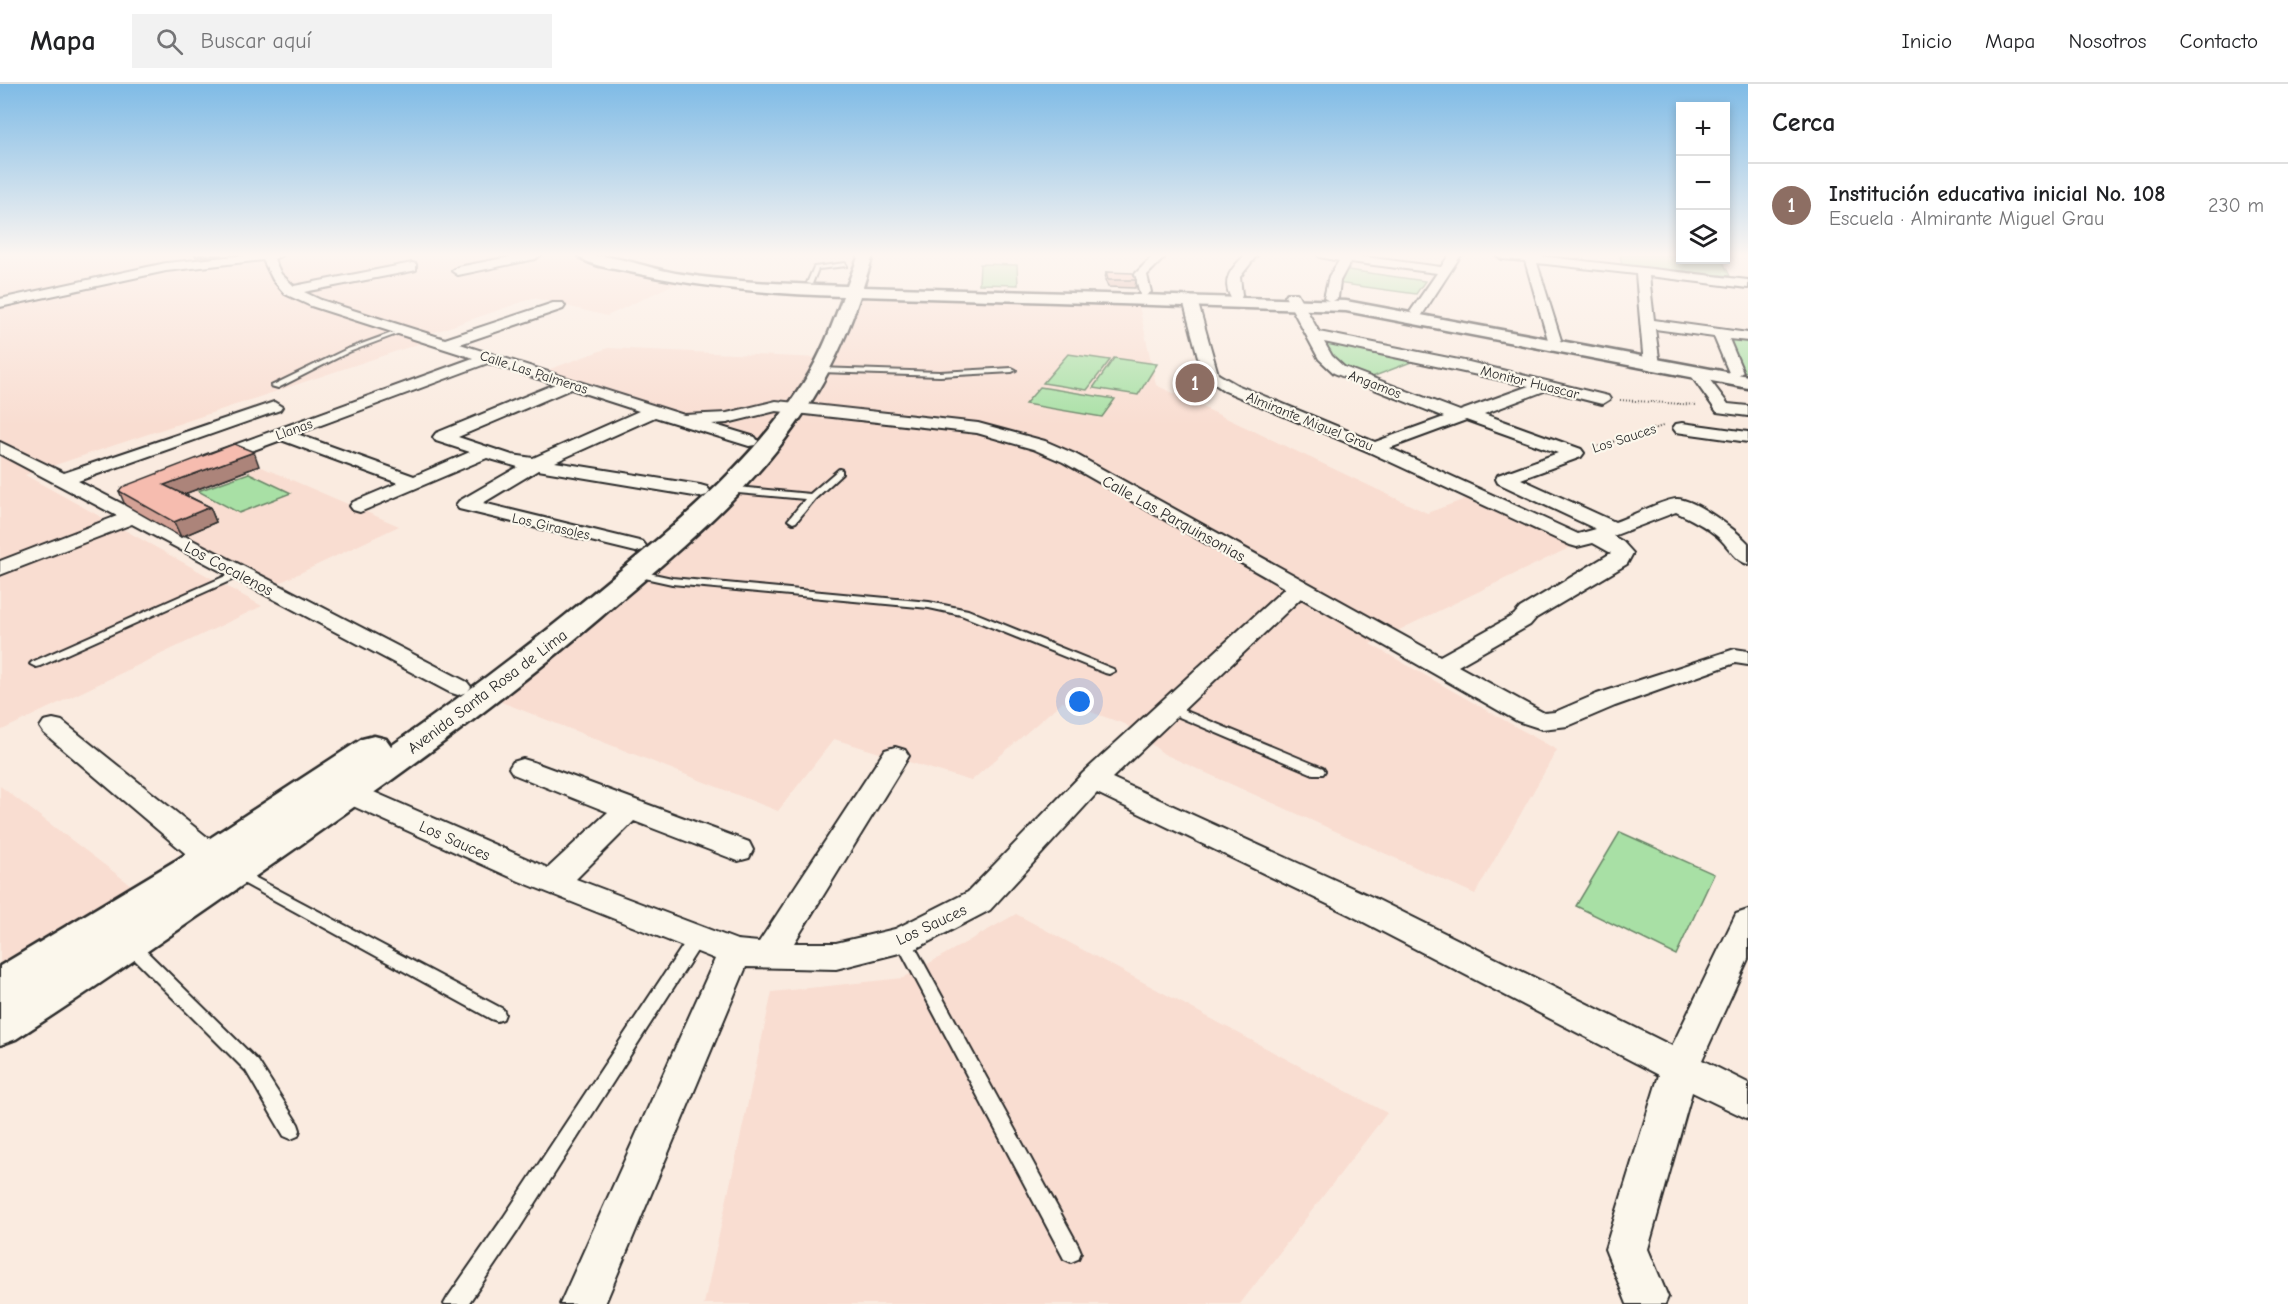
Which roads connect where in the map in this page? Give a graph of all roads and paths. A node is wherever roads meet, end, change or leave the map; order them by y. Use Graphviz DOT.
graph roads {
  1 [pos="343,312"];
  2 [pos="541,312"];
  3 [pos="829,312"];
  4 [pos="840,312"];
  5 [pos="1193,312"];
  6 [pos="1301,312"];
  7 [pos="1385,312"];
  8 [pos="1417,312"];
  9 [pos="1546,312"];
  10 [pos="1647,312"];
  11 [pos="1649,324"];
  12 [pos="402,331"];
  13 [pos="1720,334"];
  14 [pos="1315,336"];
  15 [pos="1748,337"];
  16 [pos="1554,340"];
  17 [pos="446,344"];
  18 [pos="489,357"];
  19 [pos="1652,362"];
  20 [pos="821,370"];
  21 [pos="1012,370"];
  22 [pos="1698,374"];
  23 [pos="1744,376"];
  24 [pos="570,384"];
  25 [pos="1547,385"];
  26 [pos="275,386"];
  27 [pos="1602,399"];
  28 [pos="274,407"];
  29 [pos="786,407"];
  30 [pos="1723,408"];
  31 [pos="654,411"];
  32 [pos="1748,411"];
  33 [pos="1464,415"];
  34 [pos="684,420"];
  35 [pos="1683,428"];
  36 [pos="281,434"];
  37 [pos="1748,437"];
  38 [pos="749,441"];
  39 [pos="0,447"];
  40 [pos="1375,448"];
  41 [pos="486,452"];
  42 [pos="1575,453"];
  43 [pos="536,464"];
  44 [pos="196,465"];
  45 [pos="839,472"];
  46 [pos="62,480"];
  47 [pos="413,482"];
  48 [pos="1510,482"];
  49 [pos="714,490"];
  50 [pos="121,492"];
  51 [pos="812,497"];
  52 [pos="1480,497"];
  53 [pos="100,500"];
  54 [pos="360,506"];
  55 [pos="133,517"];
  56 [pos="793,520"];
  57 [pos="1604,532"];
  58 [pos="1748,558"];
  59 [pos="636,560"];
  60 [pos="0,569"];
  61 [pos="239,573"];
  62 [pos="1299,587"];
  63 [pos="1748,658"];
  64 [pos="36,664"];
  65 [pos="1441,666"];
  66 [pos="1109,671"];
  67 [pos="458,687"];
  68 [pos="1169,708"];
  69 [pos="52,727"];
  70 [pos="895,756"];
  71 [pos="524,768"];
  72 [pos="1318,771"];
  73 [pos="1093,780"];
  74 [pos="338,787"];
  75 [pos="630,808"];
  76 [pos="738,850"];
  77 [pos="223,863"];
  78 [pos="553,882"];
  79 [pos="1748,923"];
  80 [pos="696,939"];
  81 [pos="903,939"];
  82 [pos="127,943"];
  83 [pos="752,955"];
  84 [pos="0,988"];
  85 [pos="497,1014"];
  86 [pos="0,1025"];
  87 [pos="1681,1066"];
  88 [pos="1748,1102"];
  89 [pos="291,1130"];
  90 [pos="1071,1252"];
  91 [pos="1646,1297"];
  92 [pos="455,1304"];
  93 [pos="582,1304"];
  1 -- 12 [label="street, Calle Las Palmeras"];
  2 -- 17 [label="street"];
  3 -- 29 [label="main road, Avenida Santa Rosa de Lima"];
  4 -- 20 [label="main road, Avenida Santa Rosa de Lima"];
  5 -- 40 [label="street, Almirante Miguel Grau"];
  6 -- 14 [label="street, Angamos"];
  7 -- 19 [label="main road"];
  8 -- 16 [label="main road"];
  9 -- 16 [label="street"];
  10 -- 11 [label="street"];
  11 -- 13 [label="street"];
  11 -- 19 [label="street"];
  12 -- 17 [label="street, Calle Las Palmeras"];
  12 -- 26 [label="lane"];
  13 -- 15 [label="street"];
  13 -- 23 [label="street"];
  14 -- 25 [label="street, Monitor Huascar"];
  14 -- 33 [label="street, Angamos"];
  16 -- 19 [label="main road"];
  17 -- 18 [label="street, Calle Las Palmeras"];
  18 -- 24 [label="street, Calle Las Palmeras"];
  18 -- 36 [label="street, Llanas"];
  19 -- 22 [label="main road"];
  19 -- 23 [label="main road"];
  20 -- 21 [label="lane"];
  20 -- 29 [label="main road, Avenida Santa Rosa de Lima"];
  22 -- 23 [label="main road"];
  22 -- 30 [label="street"];
  24 -- 31 [label="street, Calle Las Palmeras"];
  24 -- 41 [label="street"];
  25 -- 27 [label="street, Monitor Huascar"];
  25 -- 33 [label="street"];
  27 -- 30 [label="path, Monitor Huascar"];
  28 -- 46 [label="street"];
  29 -- 34 [label="street, Calle Las Palmeras"];
  29 -- 38 [label="main road, Avenida Santa Rosa de Lima"];
  29 -- 49 [label="main road, Avenida Santa Rosa de Lima"];
  29 -- 62 [label="street, Calle Las Parquinsonias"];
  30 -- 32 [label="street"];
  31 -- 34 [label="street, Calle Las Palmeras"];
  31 -- 43 [label="street"];
  33 -- 40 [label="street"];
  33 -- 42 [label="street, Angamos"];
  34 -- 38 [label="street, Calle Las Palmeras"];
  35 -- 37 [label="street"];
  35 -- 42 [label="path, Los Sauces"];
  36 -- 44 [label="street, Llanas"];
  36 -- 47 [label="street"];
  38 -- 49 [label="main road, Avenida Santa Rosa de Lima"];
  39 -- 46 [label="street, Los Cocalenos"];
  40 -- 52 [label="street, Almirante Miguel Grau"];
  41 -- 43 [label="street"];
  41 -- 47 [label="street"];
  42 -- 48 [label="street, Los Sauces"];
  43 -- 49 [label="street"];
  43 -- 59 [label="street, Los Girasoles"];
  45 -- 51 [label="lane"];
  46 -- 53 [label="street, Los Cocalenos"];
  47 -- 54 [label="street"];
  48 -- 52 [label="street, Los Sauces"];
  48 -- 57 [label="street"];
  49 -- 51 [label="lane"];
  49 -- 59 [label="main road, Avenida Santa Rosa de Lima"];
  50 -- 53 [label="street"];
  51 -- 56 [label="lane"];
  52 -- 57 [label="street, Almirante Miguel Grau"];
  53 -- 55 [label="street, Los Cocalenos"];
  55 -- 60 [label="street"];
  55 -- 61 [label="street, Los Cocalenos"];
  57 -- 58 [label="street"];
  57 -- 65 [label="street"];
  59 -- 66 [label="lane"];
  59 -- 67 [label="main road, Avenida Santa Rosa de Lima"];
  59 -- 74 [label="main road, Avenida Santa Rosa de Lima"];
  61 -- 64 [label="lane"];
  61 -- 67 [label="street, Los Cocalenos"];
  62 -- 65 [label="street, Calle Las Parquinsonias"];
  62 -- 68 [label="street, Los Sauces"];
  63 -- 65 [label="street, Calle Las Parquinsonias"];
  67 -- 74 [label="main road, Avenida Santa Rosa de Lima"];
  68 -- 72 [label="lane"];
  68 -- 73 [label="street, Los Sauces"];
  69 -- 77 [label="street"];
  70 -- 83 [label="street"];
  71 -- 75 [label="street"];
  73 -- 81 [label="street, Los Sauces"];
  73 -- 87 [label="street"];
  74 -- 77 [label="main road, Avenida Santa Rosa de Lima"];
  74 -- 78 [label="street, Los Sauces"];
  75 -- 76 [label="street"];
  75 -- 78 [label="street"];
  77 -- 82 [label="main road, Avenida Santa Rosa de Lima"];
  77 -- 84 [label="main road, Avenida Santa Rosa de Lima"];
  77 -- 85 [label="lane"];
  78 -- 80 [label="street, Los Sauces"];
  79 -- 87 [label="street"];
  80 -- 83 [label="street, Los Sauces"];
  80 -- 92 [label="lane"];
  81 -- 83 [label="street, Los Sauces"];
  81 -- 90 [label="lane"];
  82 -- 86 [label="main road, Avenida Santa Rosa de Lima"];
  82 -- 89 [label="lane"];
  83 -- 93 [label="street"];
  87 -- 88 [label="street"];
  87 -- 91 [label="street"];
}
